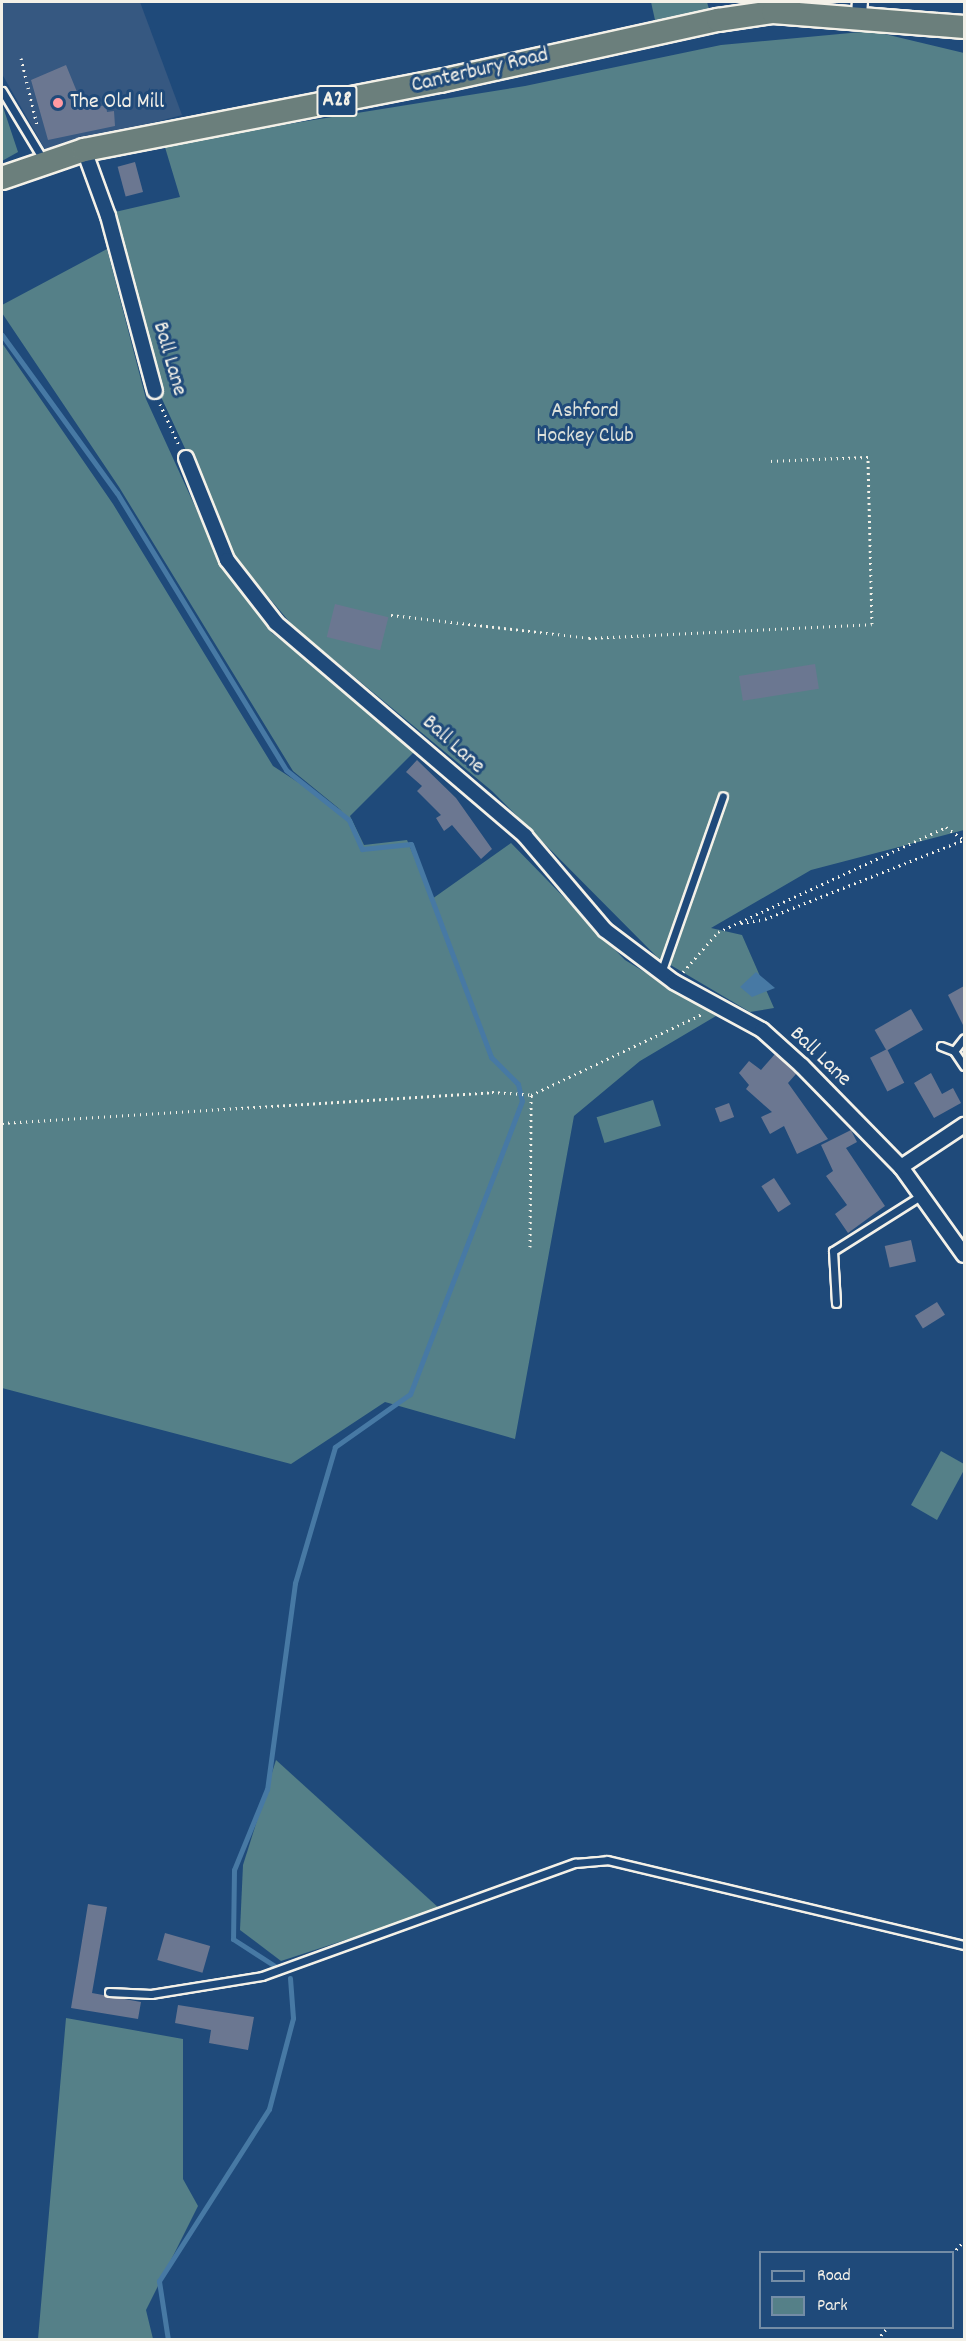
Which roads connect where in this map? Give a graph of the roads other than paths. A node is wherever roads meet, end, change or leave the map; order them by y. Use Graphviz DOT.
graph roads {
  1 [pos="859,8"];
  2 [pos="964,27"];
  3 [pos="2,91"];
  4 [pos="84,150"];
  5 [pos="39,152"];
  6 [pos="2,178"];
  7 [pos="155,391"];
  8 [pos="186,458"];
  9 [pos="723,796"];
  10 [pos="662,970"];
  11 [pos="964,1038"];
  12 [pos="940,1046"];
  13 [pos="954,1051"];
  14 [pos="964,1066"];
  15 [pos="964,1125"];
  16 [pos="901,1167"];
  17 [pos="922,1195"];
  18 [pos="964,1255"];
  19 [pos="836,1304"];
  20 [pos="964,1945"];
  21 [pos="109,1992"];
  1 -- 2 [label="highway, Canterbury Road / A28"];
  1 -- 4 [label="highway, Canterbury Road / A28"];
  3 -- 5 [label="lane"];
  4 -- 5 [label="highway, Canterbury Road / A28"];
  4 -- 7 [label="street, Ball Lane"];
  5 -- 6 [label="highway, Canterbury Road / A28"];
  8 -- 10 [label="street, Ball Lane"];
  9 -- 10 [label="lane"];
  10 -- 16 [label="street, Ball Lane"];
  11 -- 13 [label="lane"];
  12 -- 13 [label="lane"];
  13 -- 14 [label="lane"];
  15 -- 16 [label="street"];
  16 -- 17 [label="street, Ball Lane"];
  17 -- 18 [label="street, Ball Lane"];
  17 -- 19 [label="lane"];
  20 -- 21 [label="lane"];
}
